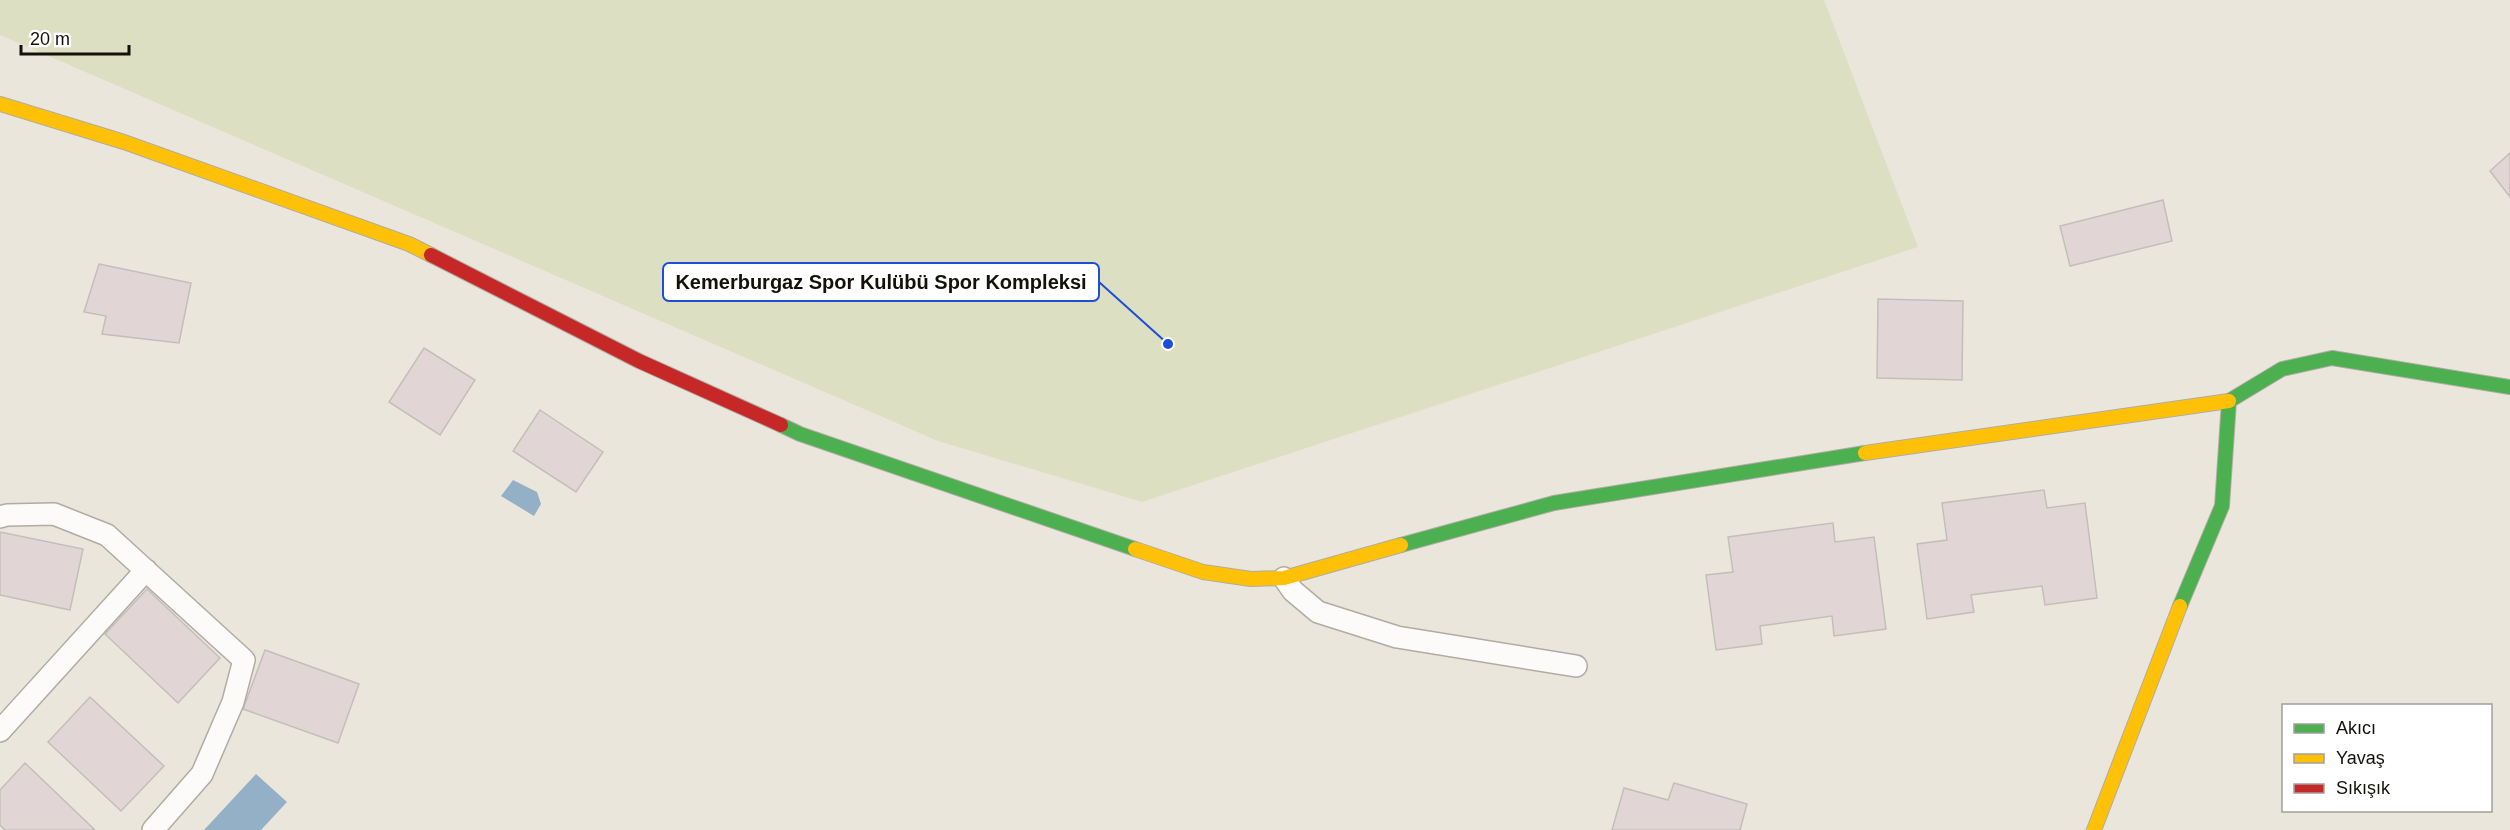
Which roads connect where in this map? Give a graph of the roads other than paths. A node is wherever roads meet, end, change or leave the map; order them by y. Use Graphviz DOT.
graph roads {
  1 [pos="0,104"];
  2 [pos="2510,387"];
  3 [pos="2229,401"];
  4 [pos="0,517"];
  5 [pos="146,570"];
  6 [pos="1284,579"];
  7 [pos="1576,666"];
  8 [pos="0,731"];
  9 [pos="153,830"];
  10 [pos="2094,830"];
  1 -- 6 [label="street"];
  2 -- 3 [label="street"];
  3 -- 6 [label="street"];
  3 -- 10 [label="street"];
  4 -- 5 [label="lane"];
  5 -- 8 [label="lane"];
  5 -- 9 [label="lane"];
  6 -- 7 [label="lane"];
}
